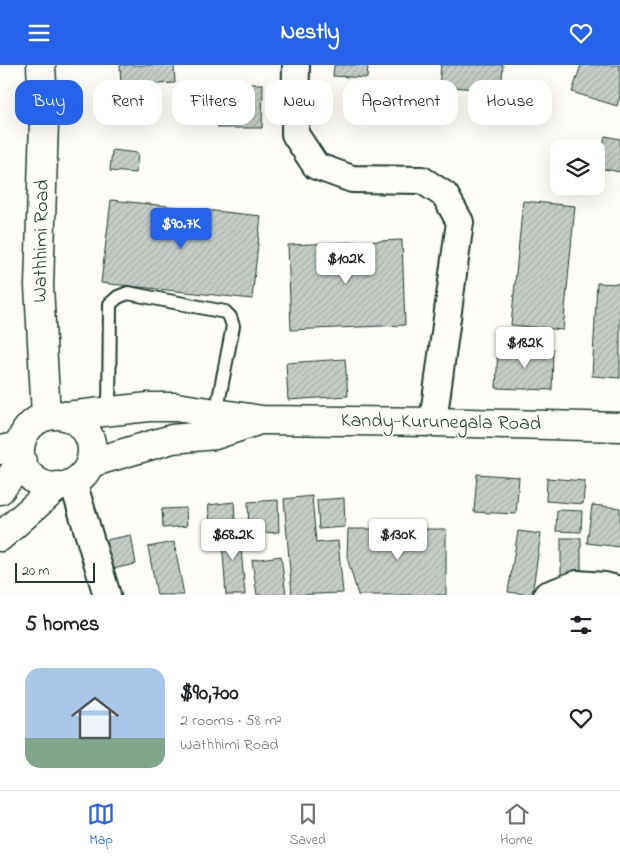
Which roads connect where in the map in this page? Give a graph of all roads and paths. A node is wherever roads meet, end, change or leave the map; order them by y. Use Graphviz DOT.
graph roads {
  1 [pos="41,65"];
  2 [pos="296,65"];
  3 [pos="109,411"];
  4 [pos="216,414"];
  5 [pos="56,416"];
  6 [pos="262,420"];
  7 [pos="433,422"];
  8 [pos="620,427"];
  9 [pos="14,452"];
  10 [pos="74,477"];
  11 [pos="0,490"];
  12 [pos="0,537"];
  13 [pos="620,589"];
  14 [pos="107,595"];
  15 [pos="547,595"];
  1 -- 5 [label="main road, Wathhimi Road"];
  2 -- 7 [label="street"];
  3 -- 4 [label="main road, Kandy-Kurunegala Road"];
  3 -- 4 [label="lane"];
  3 -- 5 [label="main road, Kandy-Kurunegala Road"];
  4 -- 6 [label="main road, Kandy-Kurunegala Road"];
  5 -- 9 [label="main road"];
  5 -- 10 [label="main road"];
  6 -- 7 [label="main road, Kandy-Kurunegala Road"];
  6 -- 10 [label="main road, Kandy-Kurunegala Road"];
  7 -- 8 [label="main road, Kandy-Kurunegala Road"];
  9 -- 10 [label="main road"];
  9 -- 11 [label="main road"];
  10 -- 12 [label="main road, Kandy-Kurunegala Road"];
  10 -- 14 [label="street"];
  13 -- 15 [label="street"];
}
